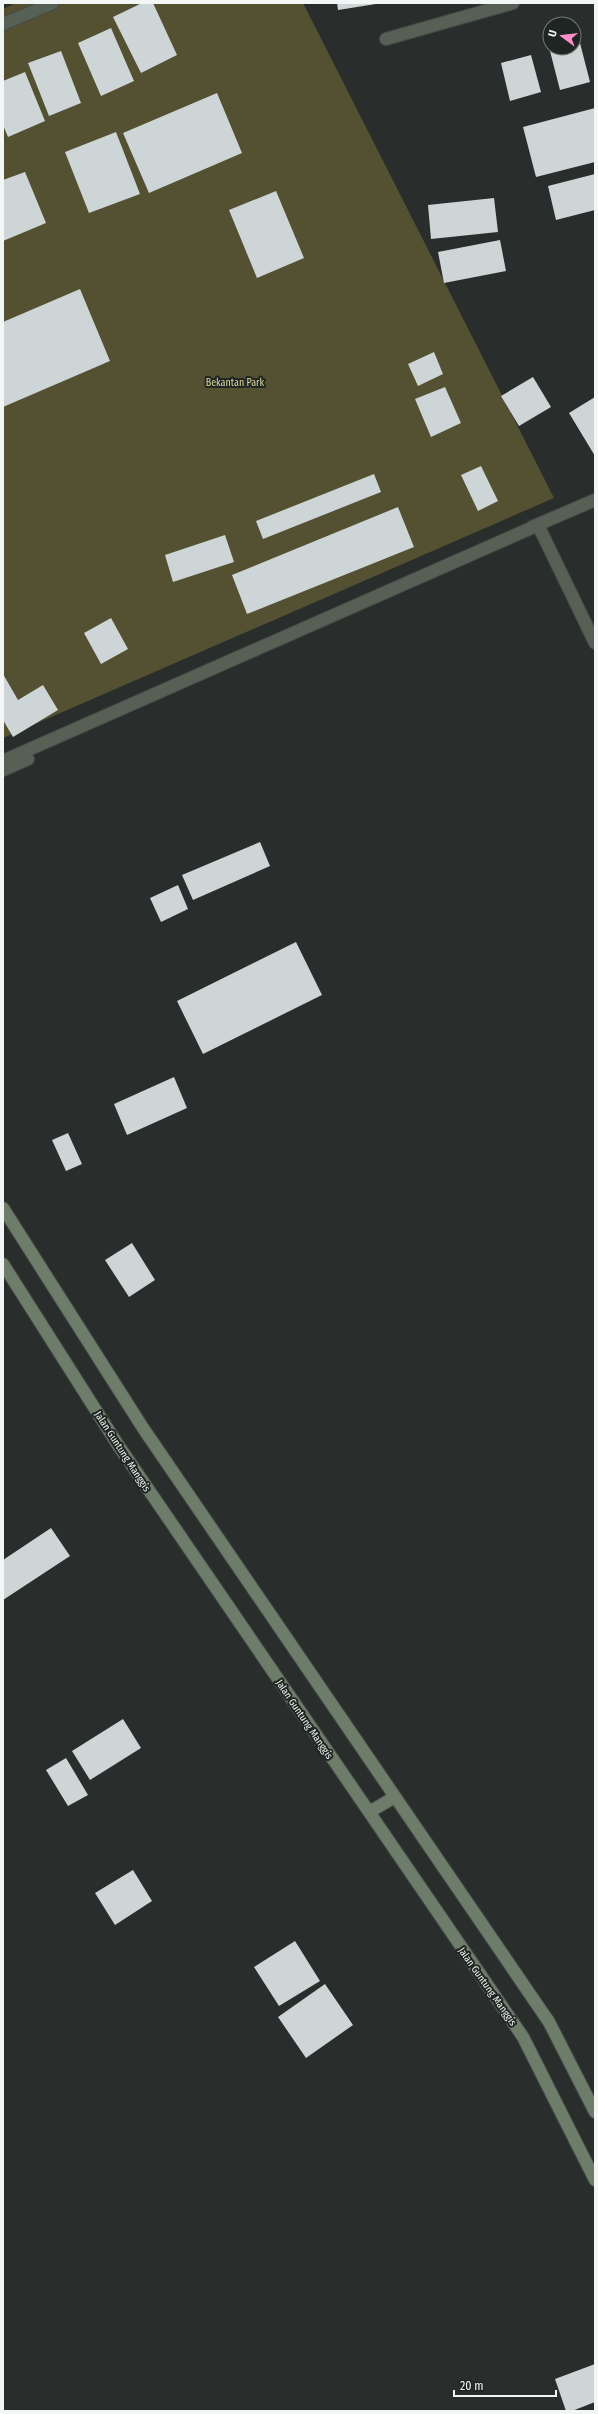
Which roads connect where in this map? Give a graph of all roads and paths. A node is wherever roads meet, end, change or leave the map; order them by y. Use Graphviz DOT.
graph roads {
  1 [pos="53,3"];
  2 [pos="513,3"];
  3 [pos="3,24"];
  4 [pos="386,39"];
  5 [pos="595,500"];
  6 [pos="538,525"];
  7 [pos="595,643"];
  8 [pos="3,761"];
  9 [pos="3,770"];
  10 [pos="3,1208"];
  11 [pos="3,1264"];
  12 [pos="395,1797"];
  13 [pos="369,1812"];
  14 [pos="595,2112"];
  15 [pos="595,2180"];
  1 -- 3 [label="street"];
  2 -- 4 [label="street"];
  5 -- 6 [label="street"];
  6 -- 7 [label="street"];
  6 -- 8 [label="street"];
  6 -- 9 [label="street"];
  10 -- 12 [label="street"];
  11 -- 13 [label="street, Jalan Guntung Manggis"];
  12 -- 13 [label="street"];
  12 -- 14 [label="street"];
  13 -- 15 [label="street, Jalan Guntung Manggis"];
}
